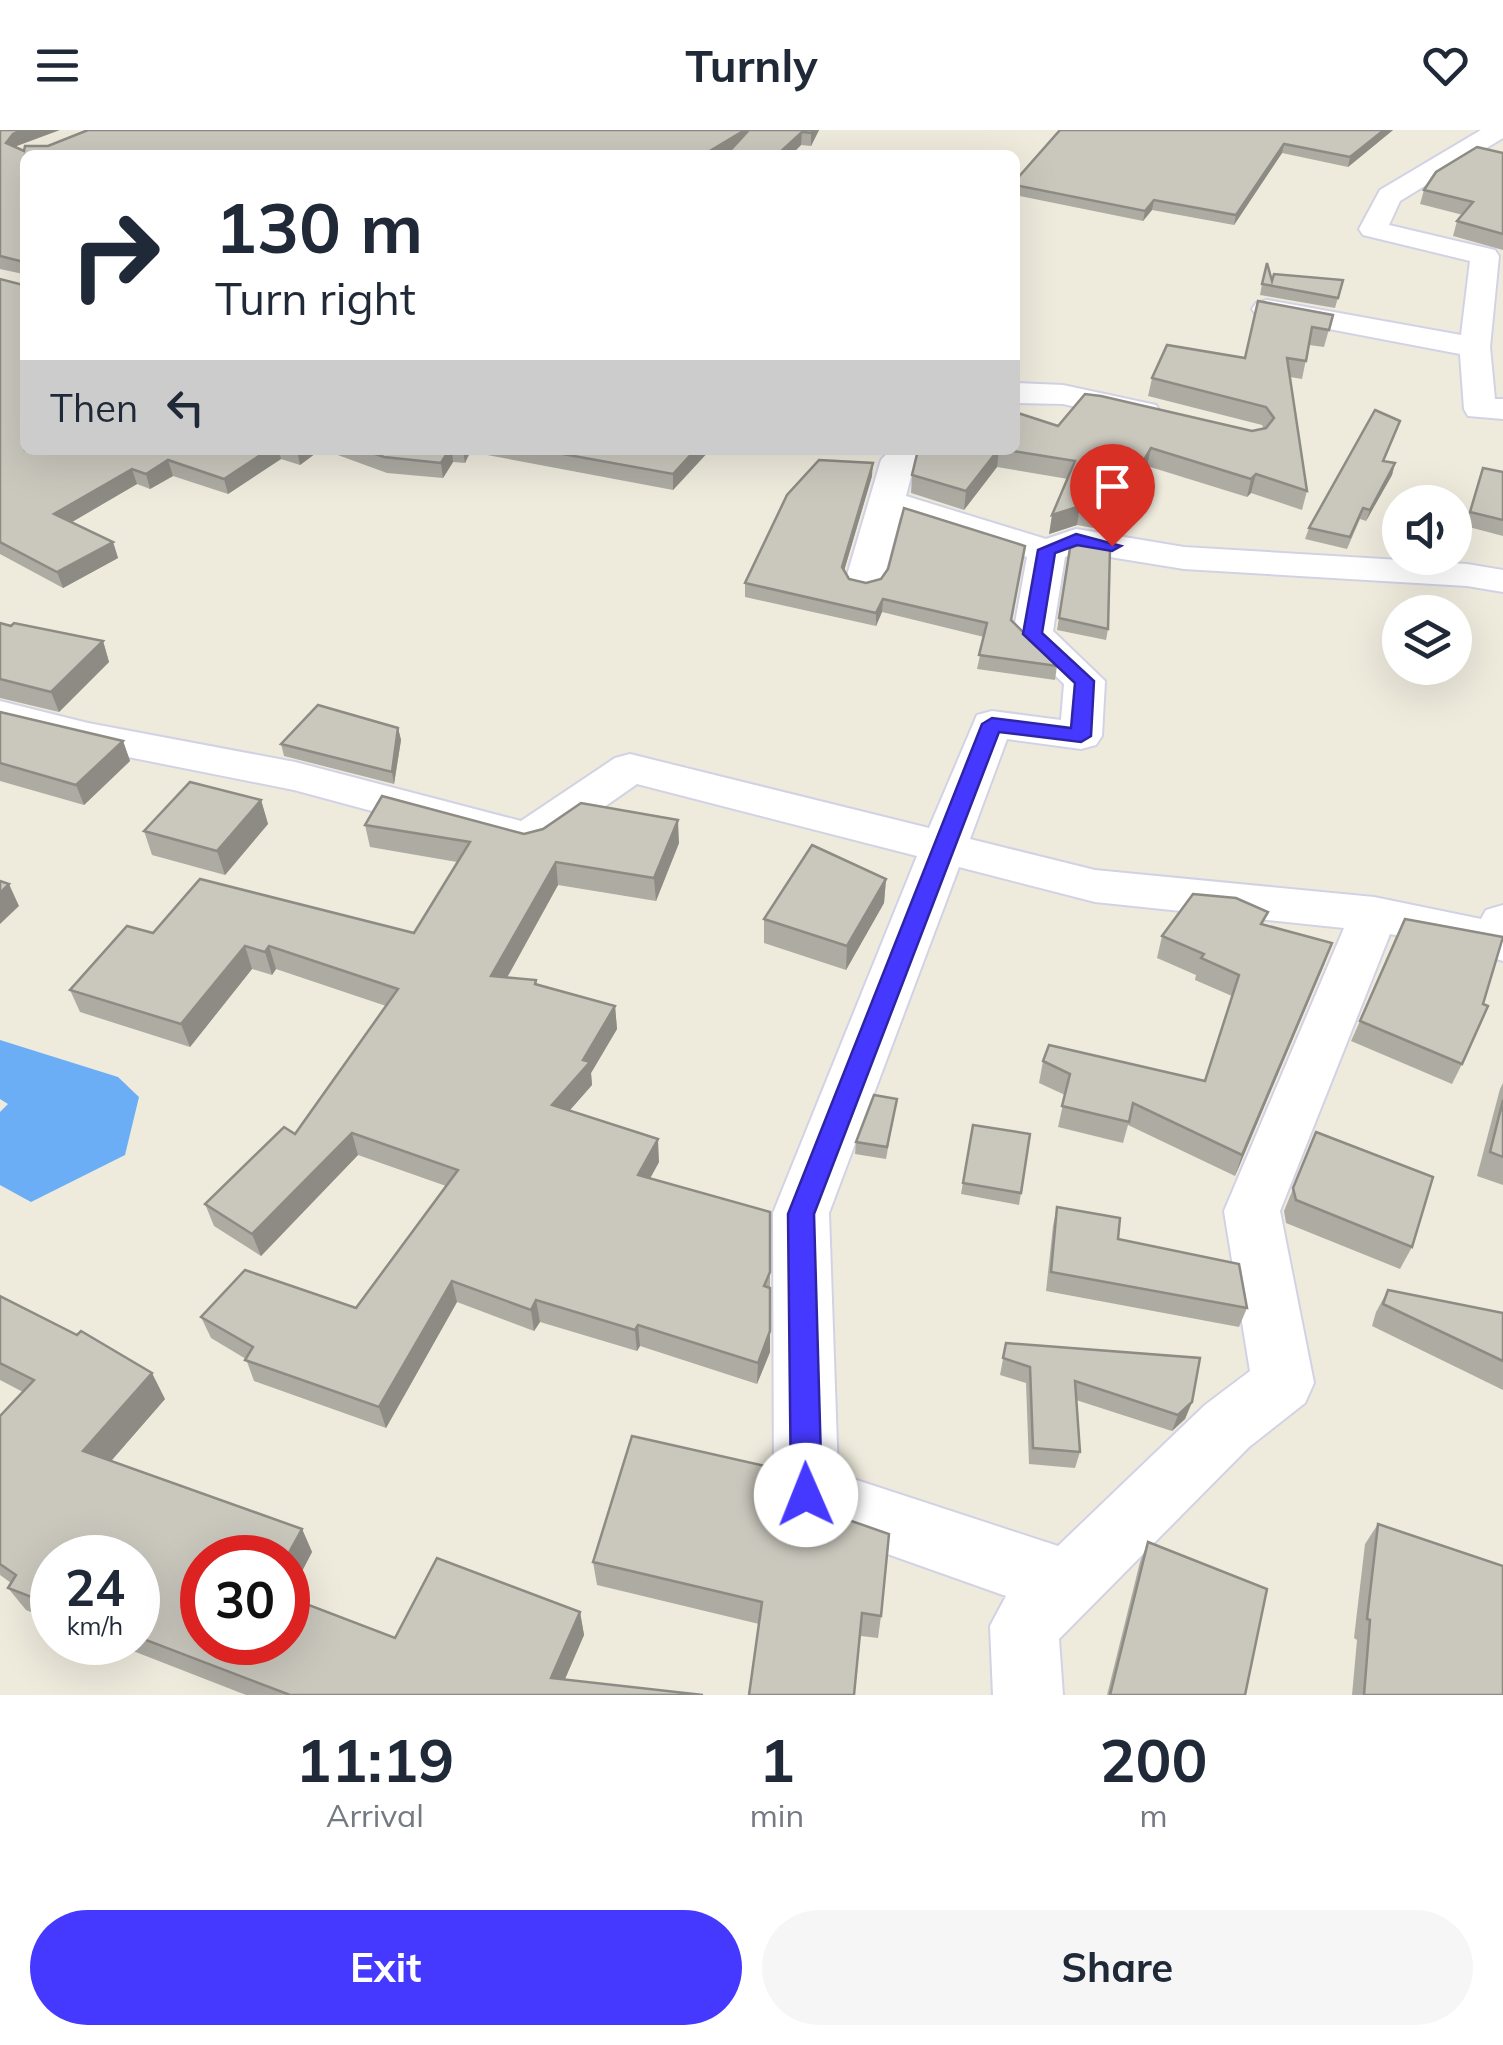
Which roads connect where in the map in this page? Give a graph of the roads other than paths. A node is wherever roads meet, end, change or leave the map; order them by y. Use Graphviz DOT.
graph roads {
  1 [pos="1499,130"];
  2 [pos="1257,307"];
  3 [pos="1475,348"];
  4 [pos="1020,393"];
  5 [pos="1503,410"];
  6 [pos="1173,418"];
  7 [pos="906,455"];
  8 [pos="886,501"];
  9 [pos="1047,550"];
  10 [pos="1503,581"];
  11 [pos="864,582"];
  12 [pos="0,714"];
  13 [pos="943,848"];
  14 [pos="1374,914"];
  15 [pos="1500,934"];
  16 [pos="1068,1582"];
  17 [pos="1028,1695"];
  1 -- 3 [label="street"];
  2 -- 3 [label="street"];
  3 -- 5 [label="street"];
  4 -- 6 [label="street"];
  7 -- 8 [label="street"];
  8 -- 9 [label="street"];
  8 -- 11 [label="street"];
  9 -- 10 [label="street"];
  9 -- 13 [label="street"];
  12 -- 13 [label="street"];
  13 -- 14 [label="street"];
  13 -- 16 [label="street"];
  14 -- 15 [label="street"];
  14 -- 16 [label="street"];
  16 -- 17 [label="street"];
}
